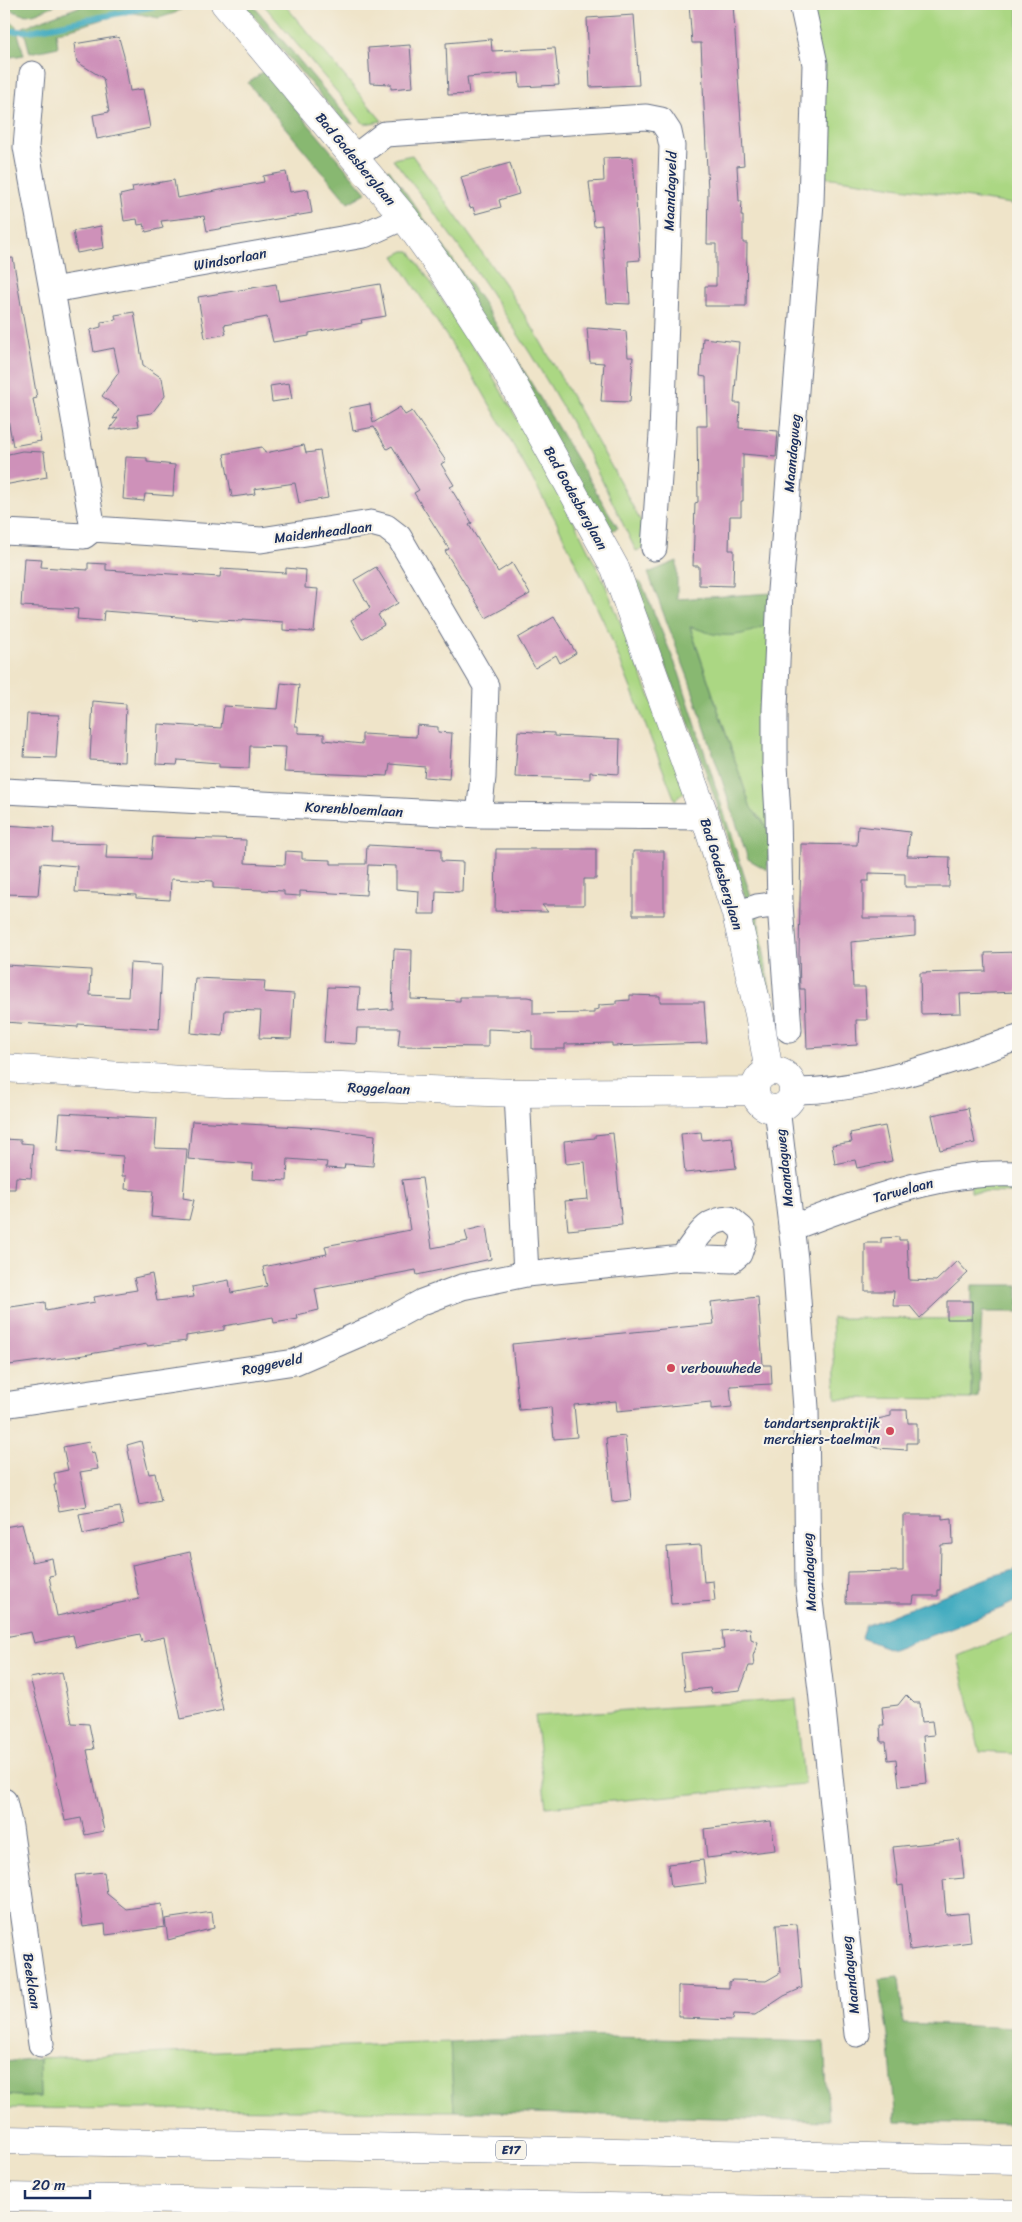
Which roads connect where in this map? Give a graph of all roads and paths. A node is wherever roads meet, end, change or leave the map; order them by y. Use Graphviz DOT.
graph roads {
  1 [pos="225,4"];
  2 [pos="802,4"];
  3 [pos="32,74"];
  4 [pos="355,157"];
  5 [pos="404,217"];
  6 [pos="52,290"];
  7 [pos="93,530"];
  8 [pos="4,532"];
  9 [pos="654,548"];
  10 [pos="4,791"];
  11 [pos="479,815"];
  12 [pos="705,817"];
  13 [pos="780,904"];
  14 [pos="736,914"];
  15 [pos="789,1030"];
  16 [pos="1018,1038"];
  17 [pos="4,1068"];
  18 [pos="762,1081"];
  19 [pos="517,1093"];
  20 [pos="785,1100"];
  21 [pos="1018,1174"];
  22 [pos="791,1228"];
  23 [pos="682,1258"];
  24 [pos="526,1274"];
  25 [pos="4,1406"];
  26 [pos="4,1801"];
  27 [pos="13,1918"];
  28 [pos="856,2034"];
  29 [pos="41,2044"];
  30 [pos="4,2140"];
  31 [pos="1018,2160"];
  32 [pos="4,2197"];
  33 [pos="226,2200"];
  34 [pos="1018,2214"];
  35 [pos="171,2218"];
  1 -- 4 [label="main road, Bad Godesberglaan"];
  2 -- 13 [label="street, Maandagweg"];
  3 -- 6 [label="street"];
  4 -- 5 [label="main road, Bad Godesberglaan"];
  4 -- 9 [label="street, Maandagveld"];
  5 -- 6 [label="street, Windsorlaan"];
  5 -- 12 [label="main road, Bad Godesberglaan"];
  6 -- 7 [label="street"];
  7 -- 8 [label="street, Maidenheadlaan"];
  7 -- 11 [label="street, Maidenheadlaan"];
  10 -- 11 [label="street, Korenbloemlaan"];
  11 -- 12 [label="street, Korenbloemlaan"];
  12 -- 14 [label="main road, Bad Godesberglaan"];
  13 -- 14 [label="street"];
  13 -- 15 [label="street, Maandagweg"];
  14 -- 18 [label="main road, Bad Godesberglaan"];
  16 -- 20 [label="street"];
  17 -- 19 [label="main road, Roggelaan"];
  18 -- 19 [label="main road, Roggelaan"];
  18 -- 20 [label="main road"];
  19 -- 24 [label="street"];
  20 -- 22 [label="street, Maandagweg"];
  21 -- 22 [label="street, Tarwelaan"];
  22 -- 28 [label="street, Maandagweg"];
  23 -- 24 [label="street, Roggeveld"];
  24 -- 25 [label="street, Roggeveld"];
  26 -- 27 [label="street, Beeklaan"];
  27 -- 29 [label="street, Beeklaan"];
  30 -- 31 [label="main road, E17"];
  32 -- 33 [label="main road"];
  33 -- 34 [label="main road"];
  33 -- 35 [label="main road"];
}
